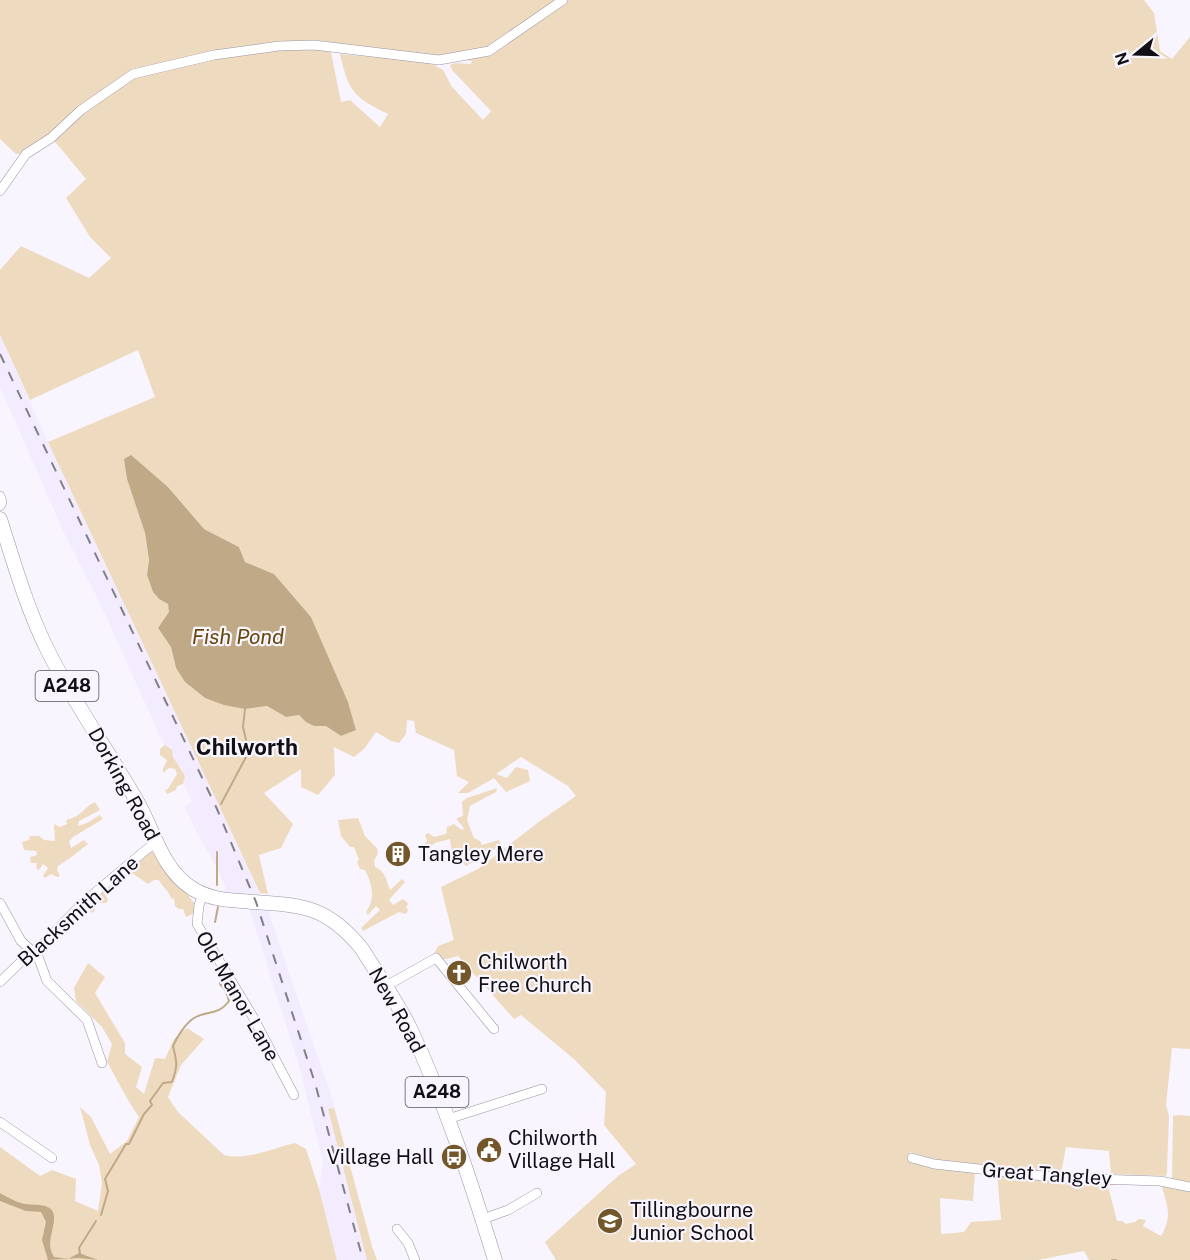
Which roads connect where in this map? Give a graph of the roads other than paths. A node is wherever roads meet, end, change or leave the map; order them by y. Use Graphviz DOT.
graph roads {
  1 [pos="563,0"];
  2 [pos="0,191"];
  3 [pos="0,496"];
  4 [pos="0,506"];
  5 [pos="0,519"];
  6 [pos="157,842"];
  7 [pos="202,894"];
  8 [pos="251,902"];
  9 [pos="0,903"];
  10 [pos="34,951"];
  11 [pos="0,982"];
  12 [pos="386,986"];
  13 [pos="494,1029"];
  14 [pos="102,1063"];
  15 [pos="542,1089"];
  16 [pos="294,1095"];
  17 [pos="448,1119"];
  18 [pos="0,1122"];
  19 [pos="52,1158"];
  20 [pos="912,1158"];
  21 [pos="1188,1188"];
  22 [pos="537,1192"];
  23 [pos="483,1219"];
  24 [pos="397,1229"];
  25 [pos="415,1260"];
  26 [pos="495,1260"];
  1 -- 2 [label="street"];
  3 -- 4 [label="street"];
  5 -- 6 [label="main road, Dorking Road / A248"];
  6 -- 7 [label="main road, Dorking Road / A248"];
  6 -- 10 [label="street, Blacksmith Lane"];
  7 -- 8 [label="main road, Dorking Road / A248"];
  7 -- 16 [label="street, Old Manor Lane"];
  8 -- 12 [label="main road, New Road / A248"];
  9 -- 10 [label="street"];
  10 -- 11 [label="street, Blacksmith Lane"];
  10 -- 14 [label="street"];
  12 -- 13 [label="street"];
  12 -- 17 [label="main road, New Road / A248"];
  15 -- 17 [label="street"];
  17 -- 23 [label="main road, New Road / A248"];
  18 -- 19 [label="street"];
  20 -- 21 [label="street, Great Tangley"];
  22 -- 23 [label="street"];
  23 -- 26 [label="main road, New Road / A248"];
  24 -- 25 [label="street"];
}
